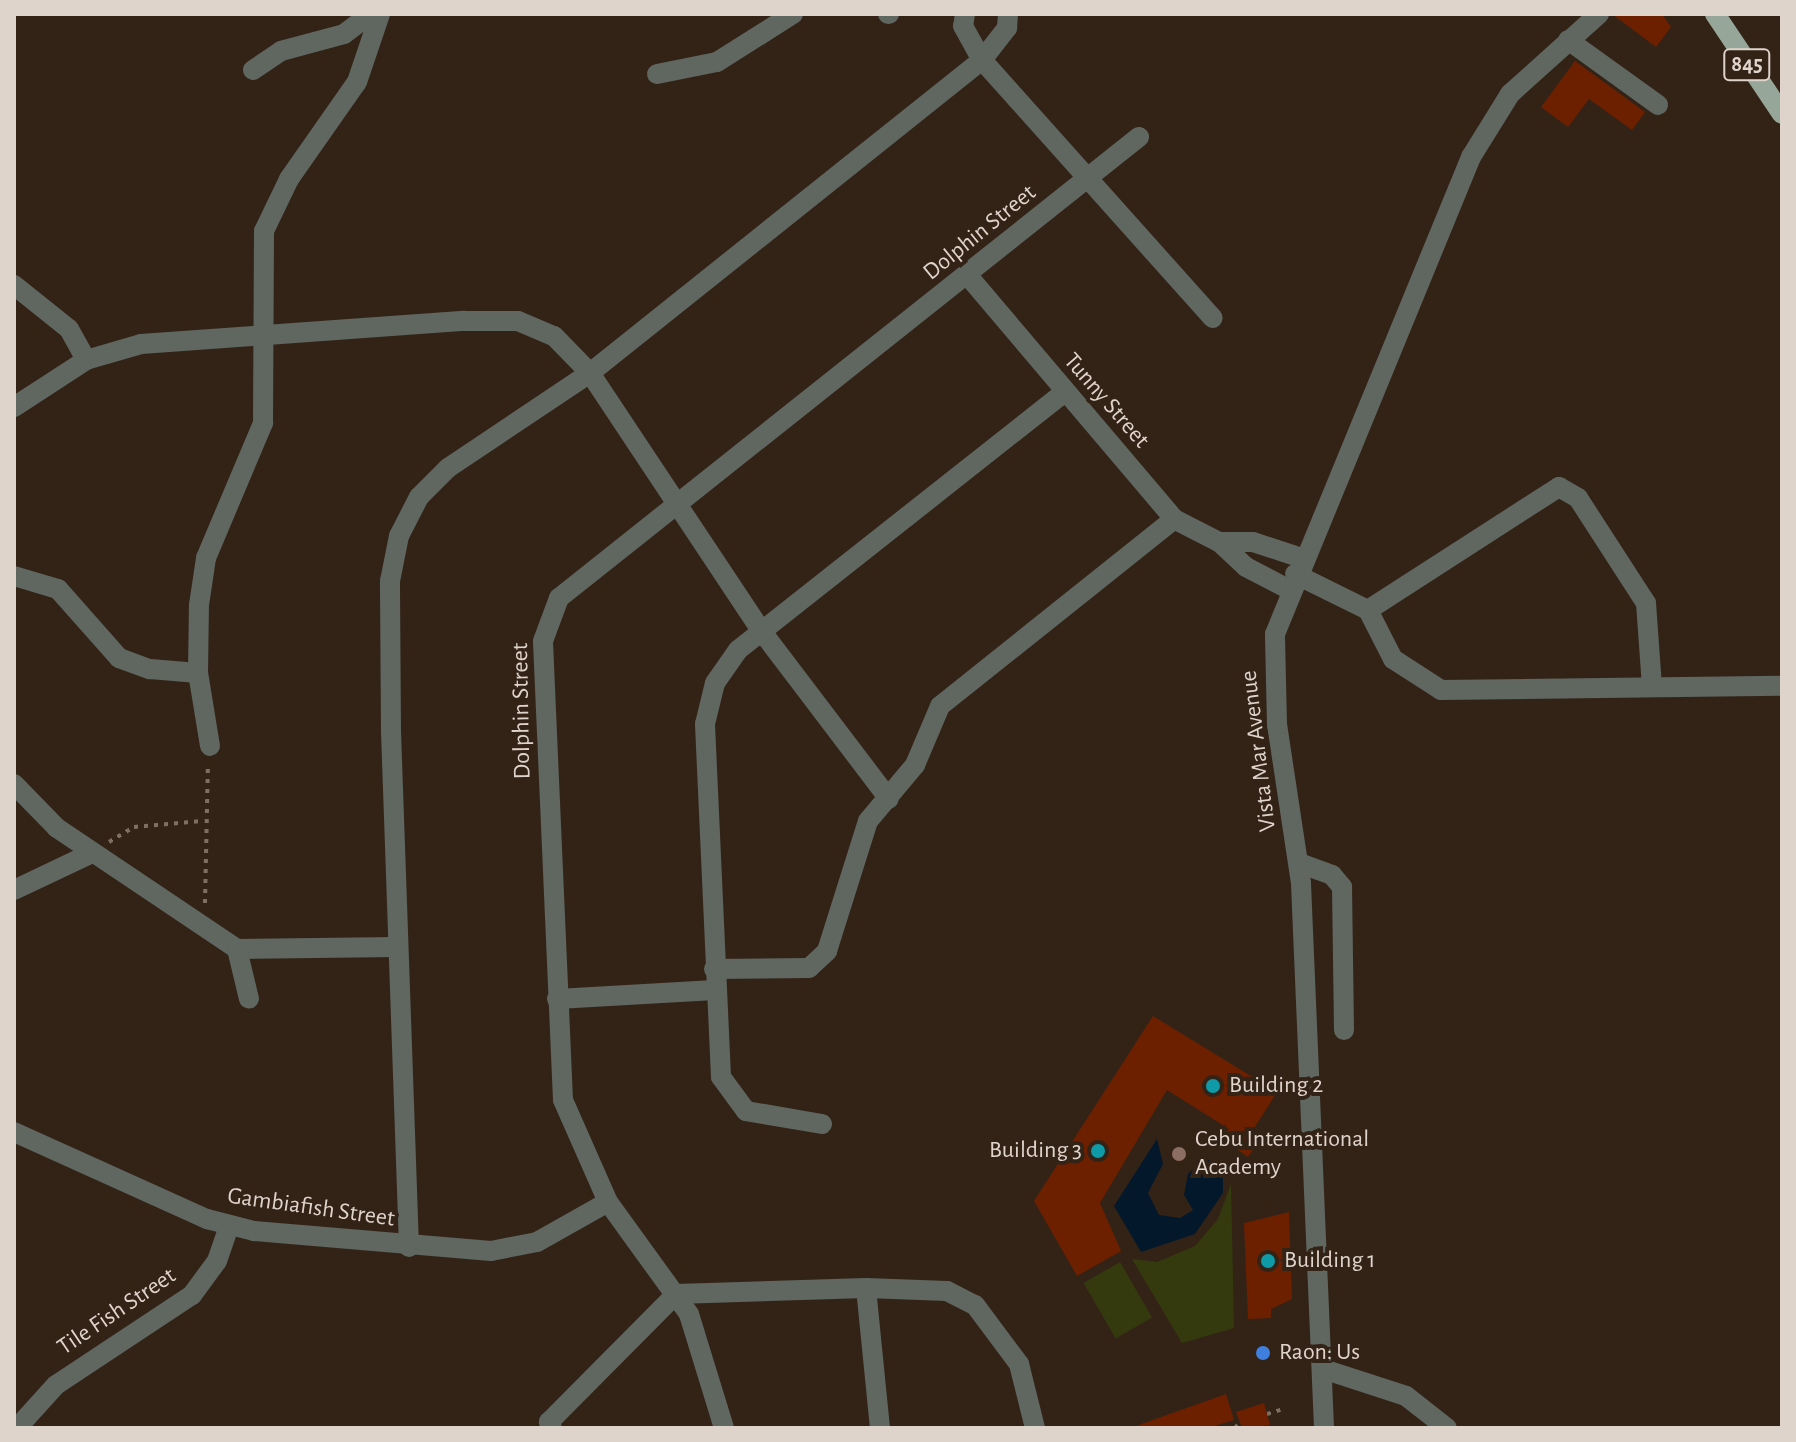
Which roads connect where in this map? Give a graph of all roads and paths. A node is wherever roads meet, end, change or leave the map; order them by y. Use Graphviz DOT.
graph roads {
  1 [pos="371,14"];
  2 [pos="380,14"];
  3 [pos="793,14"];
  4 [pos="965,14"];
  5 [pos="1008,14"];
  6 [pos="1599,14"];
  7 [pos="1715,14"];
  8 [pos="1568,40"];
  9 [pos="982,60"];
  10 [pos="253,70"];
  11 [pos="657,74"];
  12 [pos="1658,105"];
  13 [pos="1782,114"];
  14 [pos="1139,137"];
  15 [pos="1091,176"];
  16 [pos="969,277"];
  17 [pos="14,285"];
  18 [pos="1213,318"];
  19 [pos="261,334"];
  20 [pos="86,360"];
  21 [pos="590,373"];
  22 [pos="1064,393"];
  23 [pos="14,407"];
  24 [pos="676,501"];
  25 [pos="1174,519"];
  26 [pos="1219,542"];
  27 [pos="1296,574"];
  28 [pos="14,576"];
  29 [pos="1368,610"];
  30 [pos="763,633"];
  31 [pos="198,673"];
  32 [pos="1782,686"];
  33 [pos="1652,687"];
  34 [pos="210,746"];
  35 [pos="14,784"];
  36 [pos="889,799"];
  37 [pos="202,821"];
  38 [pos="92,853"];
  39 [pos="1299,863"];
  40 [pos="14,890"];
  41 [pos="206,931"];
  42 [pos="397,947"];
  43 [pos="237,949"];
  44 [pos="714,969"];
  45 [pos="715,990"];
  46 [pos="249,999"];
  47 [pos="557,999"];
  48 [pos="1344,1030"];
  49 [pos="822,1124"];
  50 [pos="14,1132"];
  51 [pos="608,1202"];
  52 [pos="229,1227"];
  53 [pos="409,1247"];
  54 [pos="866,1288"];
  55 [pos="676,1294"];
  56 [pos="1323,1369"];
  57 [pos="1280,1410"];
  58 [pos="1267,1414"];
  59 [pos="1240,1422"];
  60 [pos="17,1428"];
  61 [pos="552,1428"];
  62 [pos="724,1428"];
  63 [pos="880,1428"];
  64 [pos="1035,1428"];
  65 [pos="1235,1428"];
  66 [pos="1324,1428"];
  67 [pos="1447,1428"];
  1 -- 10 [label="street"];
  2 -- 19 [label="street"];
  3 -- 11 [label="street"];
  4 -- 9 [label="street"];
  5 -- 9 [label="street"];
  6 -- 8 [label="street, Vista Mar Avenue"];
  7 -- 13 [label="main road, 845"];
  8 -- 12 [label="street"];
  8 -- 27 [label="street, Vista Mar Avenue"];
  9 -- 15 [label="street"];
  9 -- 21 [label="street"];
  14 -- 15 [label="street, Dolphin Street"];
  15 -- 16 [label="street, Dolphin Street"];
  15 -- 18 [label="street"];
  16 -- 22 [label="street, Tunny Street"];
  16 -- 24 [label="street, Dolphin Street"];
  17 -- 20 [label="street"];
  19 -- 20 [label="street"];
  19 -- 21 [label="street"];
  19 -- 31 [label="street"];
  20 -- 23 [label="street"];
  21 -- 24 [label="street"];
  21 -- 42 [label="street"];
  22 -- 25 [label="street, Tunny Street"];
  22 -- 30 [label="street"];
  24 -- 30 [label="street"];
  24 -- 47 [label="street, Dolphin Street"];
  25 -- 26 [label="street, Tunny Street"];
  25 -- 36 [label="street"];
  26 -- 27 [label="street, Tunny Street"];
  26 -- 27 [label="street, Tunny Street"];
  27 -- 29 [label="street"];
  27 -- 39 [label="street, Vista Mar Avenue"];
  28 -- 31 [label="street"];
  29 -- 33 [label="street"];
  29 -- 33 [label="street"];
  30 -- 36 [label="street"];
  30 -- 44 [label="street"];
  31 -- 34 [label="street"];
  32 -- 33 [label="street"];
  34 -- 37 [label="path"];
  35 -- 38 [label="street"];
  36 -- 44 [label="street"];
  37 -- 38 [label="path"];
  37 -- 41 [label="path"];
  38 -- 40 [label="street"];
  38 -- 41 [label="street"];
  39 -- 48 [label="street"];
  39 -- 56 [label="street, Vista Mar Avenue"];
  41 -- 43 [label="street"];
  42 -- 43 [label="street"];
  42 -- 53 [label="street"];
  43 -- 46 [label="street"];
  44 -- 45 [label="street"];
  45 -- 47 [label="street"];
  45 -- 49 [label="street"];
  47 -- 51 [label="street, Dolphin Street"];
  50 -- 52 [label="street, Gambiafish Street"];
  51 -- 53 [label="street, Gambiafish Street"];
  51 -- 55 [label="street, Dolphin Street"];
  52 -- 53 [label="street, Gambiafish Street"];
  52 -- 60 [label="street, Tile Fish Street"];
  54 -- 55 [label="street"];
  54 -- 63 [label="street"];
  54 -- 64 [label="street"];
  55 -- 61 [label="street"];
  55 -- 62 [label="street, Dolphin Street"];
  56 -- 66 [label="street, Vista Mar Avenue"];
  56 -- 67 [label="street"];
  57 -- 58 [label="path"];
  59 -- 65 [label="path"];
}
